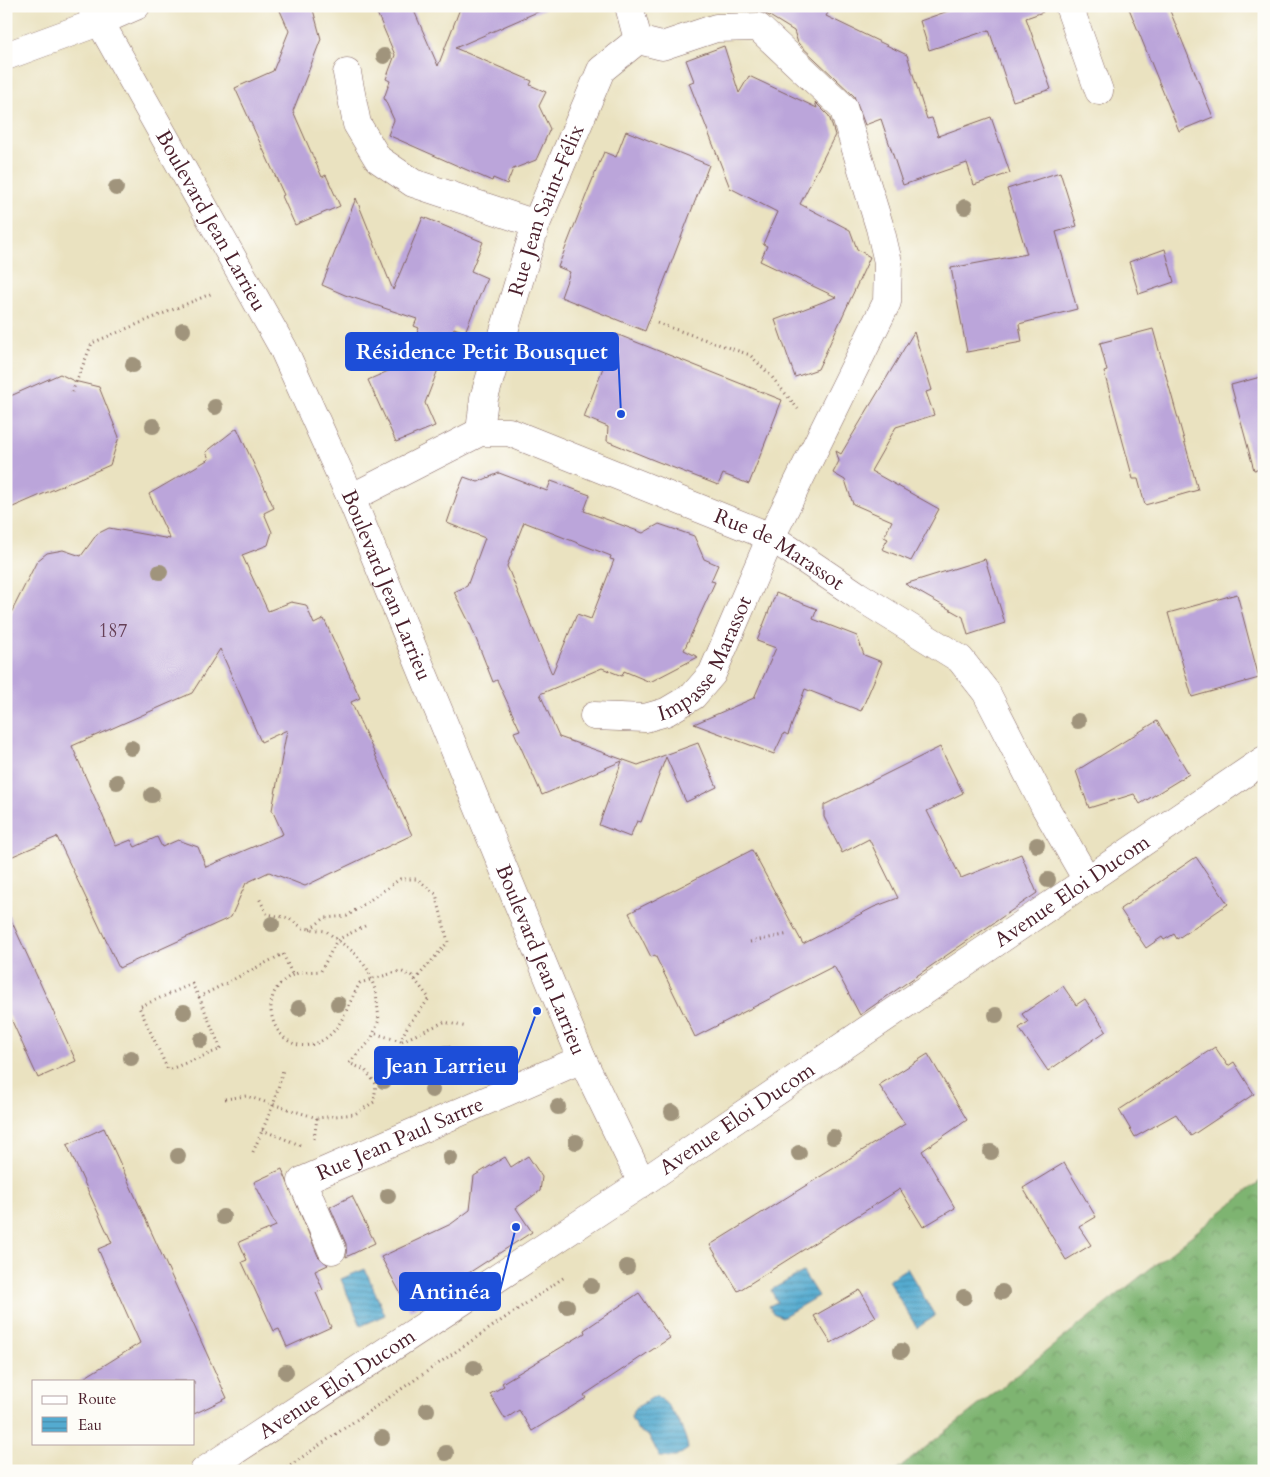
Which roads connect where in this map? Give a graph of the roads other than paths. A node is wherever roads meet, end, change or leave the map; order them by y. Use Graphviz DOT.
graph roads {
  1 [pos="136,6"];
  2 [pos="629,6"];
  3 [pos="1069,6"];
  4 [pos="95,14"];
  5 [pos="762,16"];
  6 [pos="638,40"];
  7 [pos="6,56"];
  8 [pos="347,73"];
  9 [pos="1099,91"];
  10 [pos="536,224"];
  11 [pos="480,432"];
  12 [pos="351,498"];
  13 [pos="771,537"];
  14 [pos="594,716"];
  15 [pos="1264,760"];
  16 [pos="1091,879"];
  17 [pos="582,1060"];
  18 [pos="642,1183"];
  19 [pos="332,1250"];
  20 [pos="204,1471"];
  1 -- 4 [label="street"];
  2 -- 6 [label="street"];
  3 -- 9 [label="street"];
  4 -- 7 [label="street"];
  4 -- 12 [label="street, Boulevard Jean Larrieu"];
  5 -- 6 [label="street"];
  5 -- 13 [label="street, Impasse Marassot"];
  6 -- 10 [label="street, Rue Jean Saint-Félix"];
  8 -- 10 [label="street"];
  10 -- 11 [label="street, Rue Jean Saint-Félix"];
  11 -- 12 [label="street, Rue de Marassot"];
  11 -- 13 [label="street, Rue de Marassot"];
  12 -- 17 [label="street, Boulevard Jean Larrieu"];
  13 -- 14 [label="street, Impasse Marassot"];
  13 -- 16 [label="street, Rue de Marassot"];
  15 -- 16 [label="street, Avenue Eloi Ducom"];
  16 -- 18 [label="street, Avenue Eloi Ducom"];
  17 -- 18 [label="street, Boulevard Jean Larrieu"];
  17 -- 19 [label="street, Rue Jean Paul Sartre"];
  18 -- 20 [label="street, Avenue Eloi Ducom"];
}
